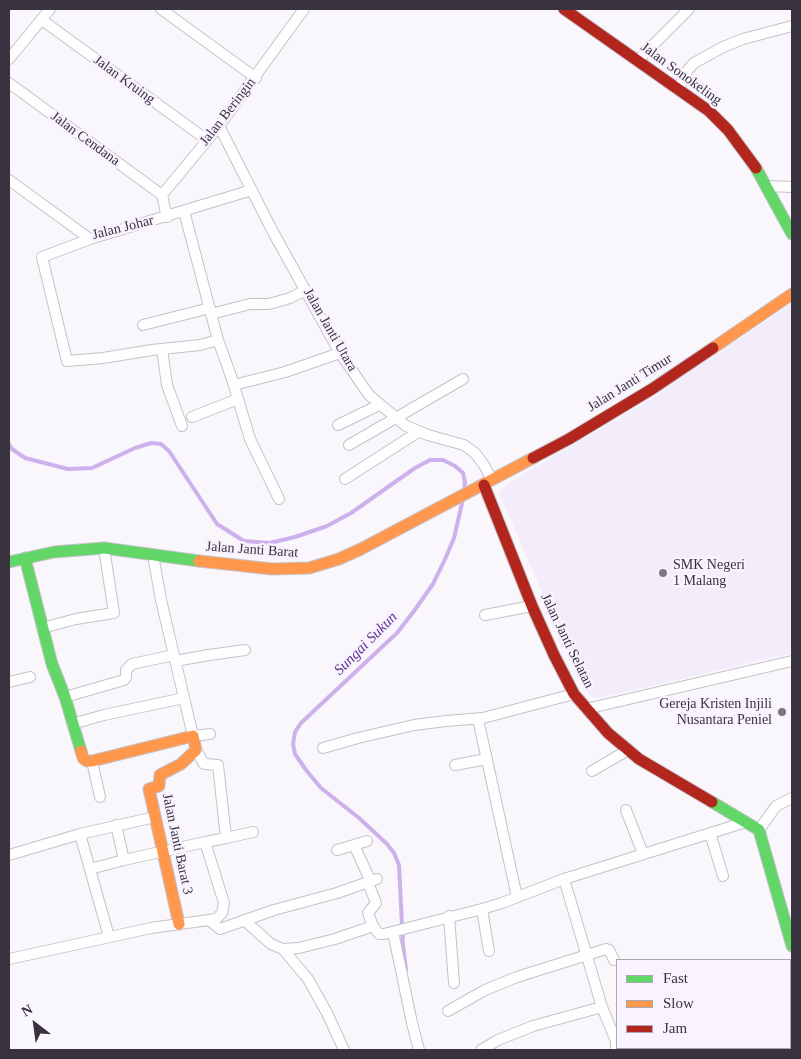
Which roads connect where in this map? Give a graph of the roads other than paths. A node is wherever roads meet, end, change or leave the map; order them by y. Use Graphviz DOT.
graph roads {
  1 [pos="50,9"];
  2 [pos="161,9"];
  3 [pos="304,9"];
  4 [pos="564,9"];
  5 [pos="689,9"];
  6 [pos="42,20"];
  7 [pos="792,26"];
  8 [pos="9,59"];
  9 [pos="637,61"];
  10 [pos="256,78"];
  11 [pos="9,83"];
  12 [pos="678,90"];
  13 [pos="220,126"];
  14 [pos="207,140"];
  15 [pos="9,180"];
  16 [pos="766,186"];
  17 [pos="792,187"];
  18 [pos="252,190"];
  19 [pos="162,195"];
  20 [pos="184,211"];
  21 [pos="166,217"];
  22 [pos="792,234"];
  23 [pos="90,240"];
  24 [pos="306,290"];
  25 [pos="792,294"];
  26 [pos="210,311"];
  27 [pos="143,325"];
  28 [pos="218,340"];
  29 [pos="162,349"];
  30 [pos="340,352"];
  31 [pos="463,379"];
  32 [pos="234,385"];
  33 [pos="238,399"];
  34 [pos="379,405"];
  35 [pos="192,417"];
  36 [pos="396,418"];
  37 [pos="338,425"];
  38 [pos="182,426"];
  39 [pos="418,432"];
  40 [pos="349,445"];
  41 [pos="345,479"];
  42 [pos="485,484"];
  43 [pos="279,499"];
  44 [pos="104,548"];
  45 [pos="153,555"];
  46 [pos="25,558"];
  47 [pos="9,562"];
  48 [pos="532,606"];
  49 [pos="484,615"];
  50 [pos="42,628"];
  51 [pos="245,650"];
  52 [pos="174,658"];
  53 [pos="792,661"];
  54 [pos="30,677"];
  55 [pos="9,682"];
  56 [pos="574,694"];
  57 [pos="64,697"];
  58 [pos="184,698"];
  59 [pos="586,709"];
  60 [pos="478,719"];
  61 [pos="72,724"];
  62 [pos="210,734"];
  63 [pos="193,736"];
  64 [pos="323,748"];
  65 [pos="196,750"];
  66 [pos="628,750"];
  67 [pos="487,759"];
  68 [pos="92,761"];
  69 [pos="455,765"];
  70 [pos="592,770"];
  71 [pos="100,797"];
  72 [pos="792,798"];
  73 [pos="626,810"];
  74 [pos="155,817"];
  75 [pos="746,822"];
  76 [pos="116,826"];
  77 [pos="759,830"];
  78 [pos="253,832"];
  79 [pos="710,833"];
  80 [pos="80,834"];
  81 [pos="226,838"];
  82 [pos="367,841"];
  83 [pos="205,842"];
  84 [pos="354,845"];
  85 [pos="336,850"];
  86 [pos="163,852"];
  87 [pos="643,854"];
  88 [pos="9,855"];
  89 [pos="124,860"];
  90 [pos="90,869"];
  91 [pos="723,876"];
  92 [pos="564,879"];
  93 [pos="372,881"];
  94 [pos="517,897"];
  95 [pos="482,909"];
  96 [pos="449,916"];
  97 [pos="209,920"];
  98 [pos="244,920"];
  99 [pos="179,924"];
  100 [pos="373,926"];
  101 [pos="394,932"];
  102 [pos="109,937"];
  103 [pos="792,946"];
  104 [pos="283,950"];
  105 [pos="489,951"];
  106 [pos="586,955"];
  107 [pos="9,959"];
  108 [pos="614,960"];
  109 [pos="454,983"];
  110 [pos="602,1007"];
  111 [pos="448,1010"];
  112 [pos="344,1050"];
  113 [pos="419,1050"];
  114 [pos="481,1050"];
  115 [pos="616,1050"];
  1 -- 6 [label="street"];
  2 -- 10 [label="street"];
  3 -- 10 [label="street, Jalan Beringin"];
  4 -- 9 [label="street, Jalan Sonokeling"];
  5 -- 9 [label="street"];
  6 -- 8 [label="street"];
  6 -- 14 [label="street, Jalan Kruing"];
  7 -- 12 [label="street"];
  9 -- 12 [label="street, Jalan Sonokeling"];
  10 -- 13 [label="street, Jalan Beringin"];
  11 -- 19 [label="street, Jalan Cendana"];
  12 -- 16 [label="street, Jalan Sonokeling"];
  13 -- 14 [label="street, Jalan Beringin"];
  13 -- 18 [label="street, Jalan Janti Utara"];
  14 -- 19 [label="street, Jalan Beringin"];
  15 -- 23 [label="street, Jalan Johar"];
  16 -- 17 [label="street"];
  16 -- 22 [label="street, Jalan Sonokeling"];
  18 -- 20 [label="street, Jalan Johar"];
  18 -- 24 [label="street, Jalan Janti Utara"];
  19 -- 21 [label="street"];
  20 -- 21 [label="street, Jalan Johar"];
  20 -- 26 [label="street"];
  21 -- 23 [label="street, Jalan Johar"];
  23 -- 29 [label="street"];
  24 -- 26 [label="street"];
  24 -- 30 [label="street, Jalan Janti Utara"];
  25 -- 42 [label="street, Jalan Janti Timur"];
  26 -- 27 [label="street"];
  26 -- 28 [label="street"];
  28 -- 29 [label="street"];
  28 -- 32 [label="street"];
  29 -- 38 [label="street"];
  30 -- 32 [label="street"];
  30 -- 34 [label="street, Jalan Janti Utara"];
  31 -- 36 [label="street"];
  32 -- 33 [label="street"];
  33 -- 35 [label="street"];
  33 -- 43 [label="street"];
  34 -- 36 [label="street, Jalan Janti Utara"];
  34 -- 37 [label="street"];
  36 -- 39 [label="street, Jalan Janti Utara"];
  36 -- 40 [label="street"];
  39 -- 41 [label="street"];
  39 -- 42 [label="street, Jalan Janti Utara"];
  42 -- 45 [label="street, Jalan Janti Barat"];
  42 -- 48 [label="street, Jalan Janti Selatan"];
  44 -- 45 [label="street, Jalan Janti Barat"];
  44 -- 46 [label="street, Jalan Janti Barat"];
  44 -- 50 [label="street"];
  45 -- 52 [label="street"];
  46 -- 47 [label="street, Jalan Janti Barat"];
  46 -- 50 [label="street"];
  48 -- 49 [label="street"];
  48 -- 56 [label="street, Jalan Janti Selatan"];
  50 -- 57 [label="street"];
  51 -- 52 [label="street"];
  52 -- 57 [label="street"];
  52 -- 58 [label="street"];
  53 -- 59 [label="street"];
  54 -- 55 [label="street"];
  56 -- 59 [label="street, Jalan Janti Selatan"];
  56 -- 60 [label="street"];
  57 -- 61 [label="street"];
  58 -- 61 [label="street"];
  58 -- 63 [label="street"];
  59 -- 66 [label="street, Jalan Janti Selatan"];
  60 -- 64 [label="street"];
  60 -- 67 [label="street"];
  61 -- 68 [label="street"];
  62 -- 63 [label="street"];
  63 -- 65 [label="street"];
  63 -- 68 [label="street"];
  65 -- 74 [label="street, Jalan Janti Barat 3"];
  65 -- 81 [label="street"];
  66 -- 70 [label="street"];
  66 -- 75 [label="street, Jalan Janti Selatan"];
  67 -- 69 [label="street"];
  67 -- 94 [label="street"];
  68 -- 71 [label="street"];
  72 -- 77 [label="street"];
  73 -- 87 [label="street"];
  74 -- 76 [label="street"];
  74 -- 86 [label="street, Jalan Janti Barat 3"];
  75 -- 77 [label="street, Jalan Janti Selatan"];
  75 -- 79 [label="street"];
  76 -- 80 [label="street"];
  76 -- 89 [label="street"];
  77 -- 103 [label="street"];
  78 -- 81 [label="street"];
  79 -- 87 [label="street"];
  79 -- 91 [label="street"];
  80 -- 88 [label="street"];
  80 -- 90 [label="street"];
  81 -- 83 [label="street"];
  82 -- 84 [label="street"];
  83 -- 86 [label="street"];
  83 -- 97 [label="street"];
  84 -- 85 [label="street"];
  84 -- 93 [label="street"];
  86 -- 89 [label="street"];
  86 -- 99 [label="street, Jalan Janti Barat 3"];
  87 -- 92 [label="street"];
  89 -- 90 [label="street"];
  90 -- 102 [label="street"];
  92 -- 94 [label="street"];
  92 -- 106 [label="street"];
  93 -- 98 [label="street"];
  93 -- 100 [label="street"];
  94 -- 95 [label="street"];
  95 -- 96 [label="street"];
  95 -- 105 [label="street"];
  96 -- 101 [label="street"];
  96 -- 109 [label="street"];
  97 -- 98 [label="street"];
  97 -- 99 [label="street"];
  98 -- 104 [label="street"];
  99 -- 102 [label="street"];
  100 -- 101 [label="street"];
  100 -- 104 [label="street"];
  101 -- 113 [label="street"];
  102 -- 107 [label="street"];
  104 -- 112 [label="street"];
  106 -- 108 [label="street"];
  106 -- 110 [label="street"];
  106 -- 111 [label="street"];
  110 -- 114 [label="street"];
  110 -- 115 [label="street"];
}
